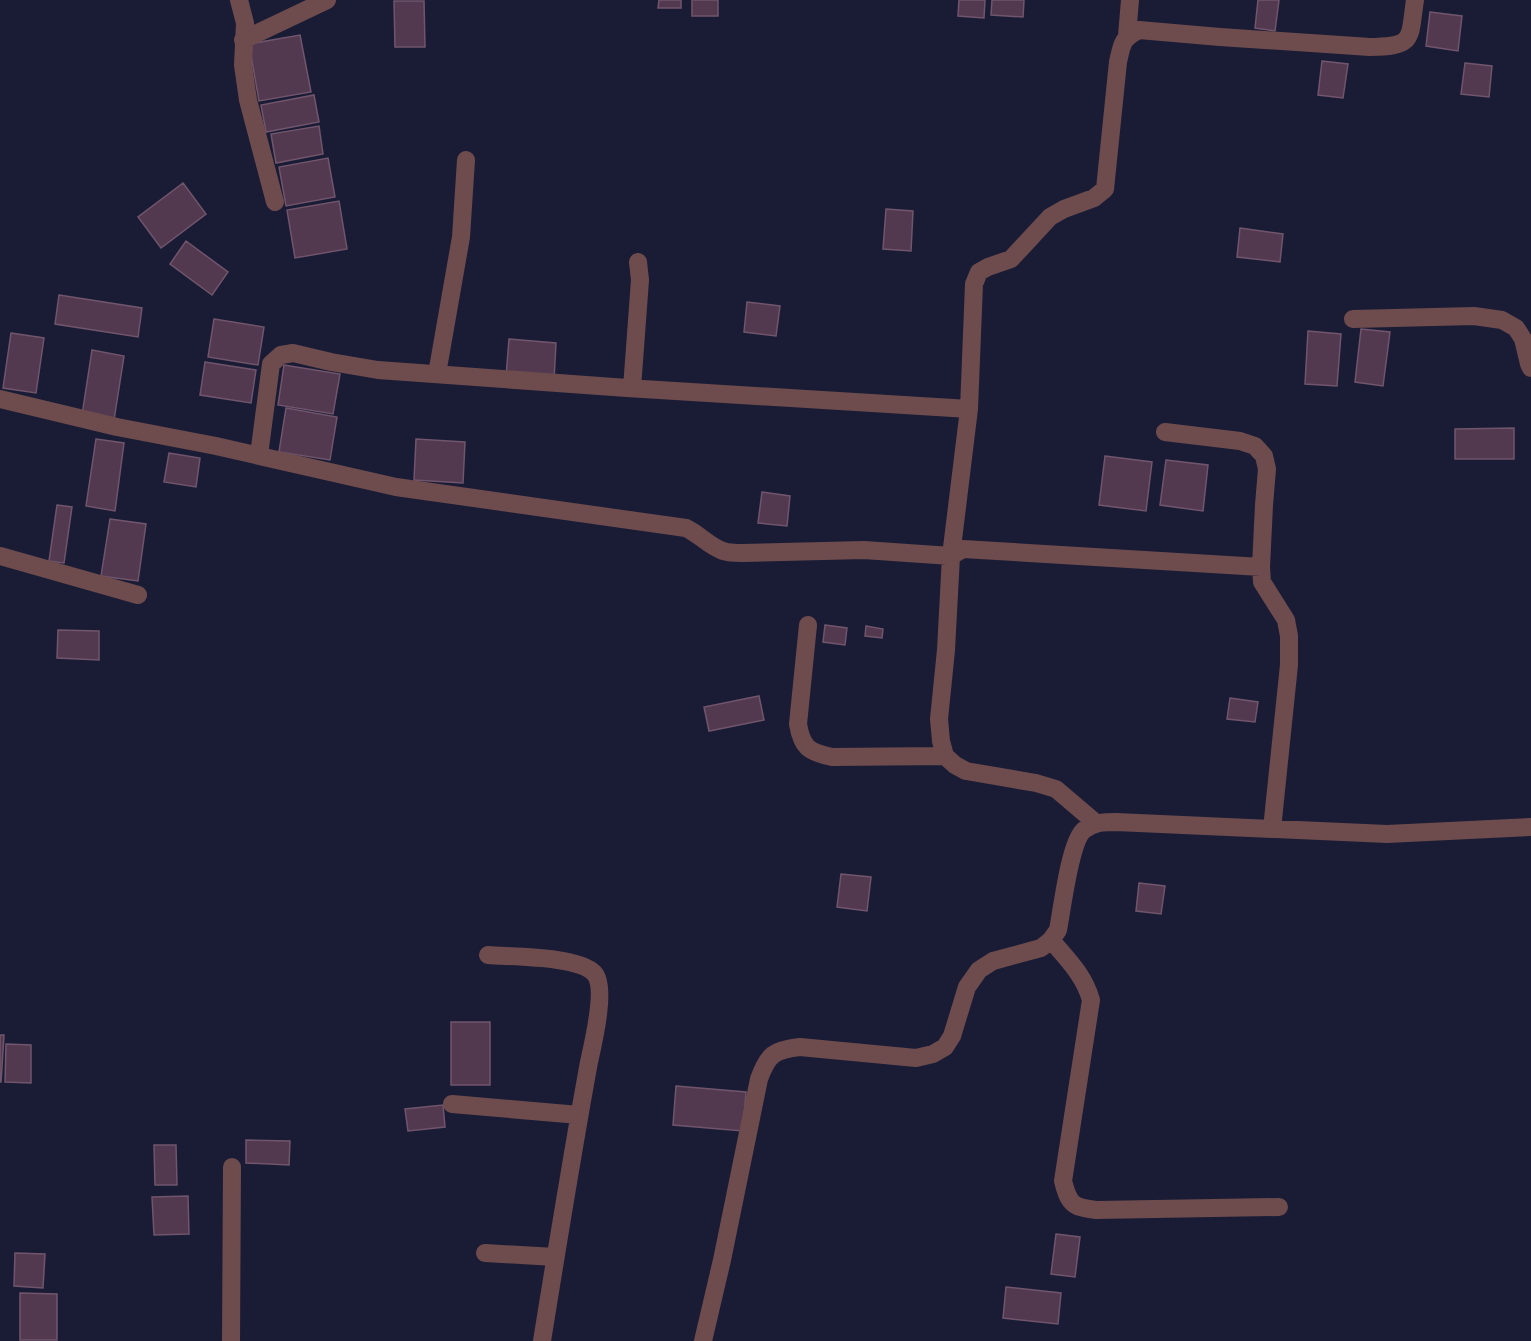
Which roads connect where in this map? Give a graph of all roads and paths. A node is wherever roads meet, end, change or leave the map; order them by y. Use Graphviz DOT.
graph roads {
  1 [pos="239,0"];
  2 [pos="327,0"];
  3 [pos="1130,0"];
  4 [pos="1416,0"];
  5 [pos="1127,36"];
  6 [pos="243,40"];
  7 [pos="466,160"];
  8 [pos="275,202"];
  9 [pos="638,262"];
  10 [pos="1353,318"];
  11 [pos="1531,368"];
  12 [pos="437,374"];
  13 [pos="632,388"];
  14 [pos="0,399"];
  15 [pos="969,409"];
  16 [pos="1166,432"];
  17 [pos="259,455"];
  18 [pos="0,556"];
  19 [pos="951,556"];
  20 [pos="1261,567"];
  21 [pos="138,595"];
  22 [pos="808,625"];
  23 [pos="945,756"];
  24 [pos="1096,823"];
  25 [pos="1531,827"];
  26 [pos="1272,829"];
  27 [pos="1051,940"];
  28 [pos="488,955"];
  29 [pos="452,1104"];
  30 [pos="579,1115"];
  31 [pos="232,1167"];
  32 [pos="1279,1207"];
  33 [pos="485,1253"];
  34 [pos="555,1257"];
  35 [pos="231,1341"];
  36 [pos="542,1341"];
  37 [pos="704,1341"];
  1 -- 6 [label="street"];
  2 -- 6 [label="street"];
  3 -- 5 [label="street"];
  4 -- 5 [label="street"];
  5 -- 15 [label="street"];
  6 -- 8 [label="street"];
  7 -- 12 [label="street"];
  9 -- 13 [label="street"];
  10 -- 11 [label="street"];
  12 -- 13 [label="street"];
  12 -- 17 [label="street"];
  13 -- 15 [label="street"];
  14 -- 17 [label="street"];
  15 -- 19 [label="street"];
  16 -- 20 [label="street"];
  17 -- 19 [label="street"];
  18 -- 21 [label="street"];
  19 -- 20 [label="street"];
  19 -- 23 [label="street"];
  20 -- 26 [label="street"];
  22 -- 23 [label="street"];
  23 -- 24 [label="street"];
  24 -- 26 [label="street"];
  24 -- 27 [label="street"];
  25 -- 26 [label="street"];
  27 -- 32 [label="street"];
  27 -- 37 [label="street"];
  28 -- 30 [label="street"];
  29 -- 30 [label="street"];
  30 -- 34 [label="street"];
  31 -- 35 [label="street"];
  33 -- 34 [label="street"];
  34 -- 36 [label="street"];
}
